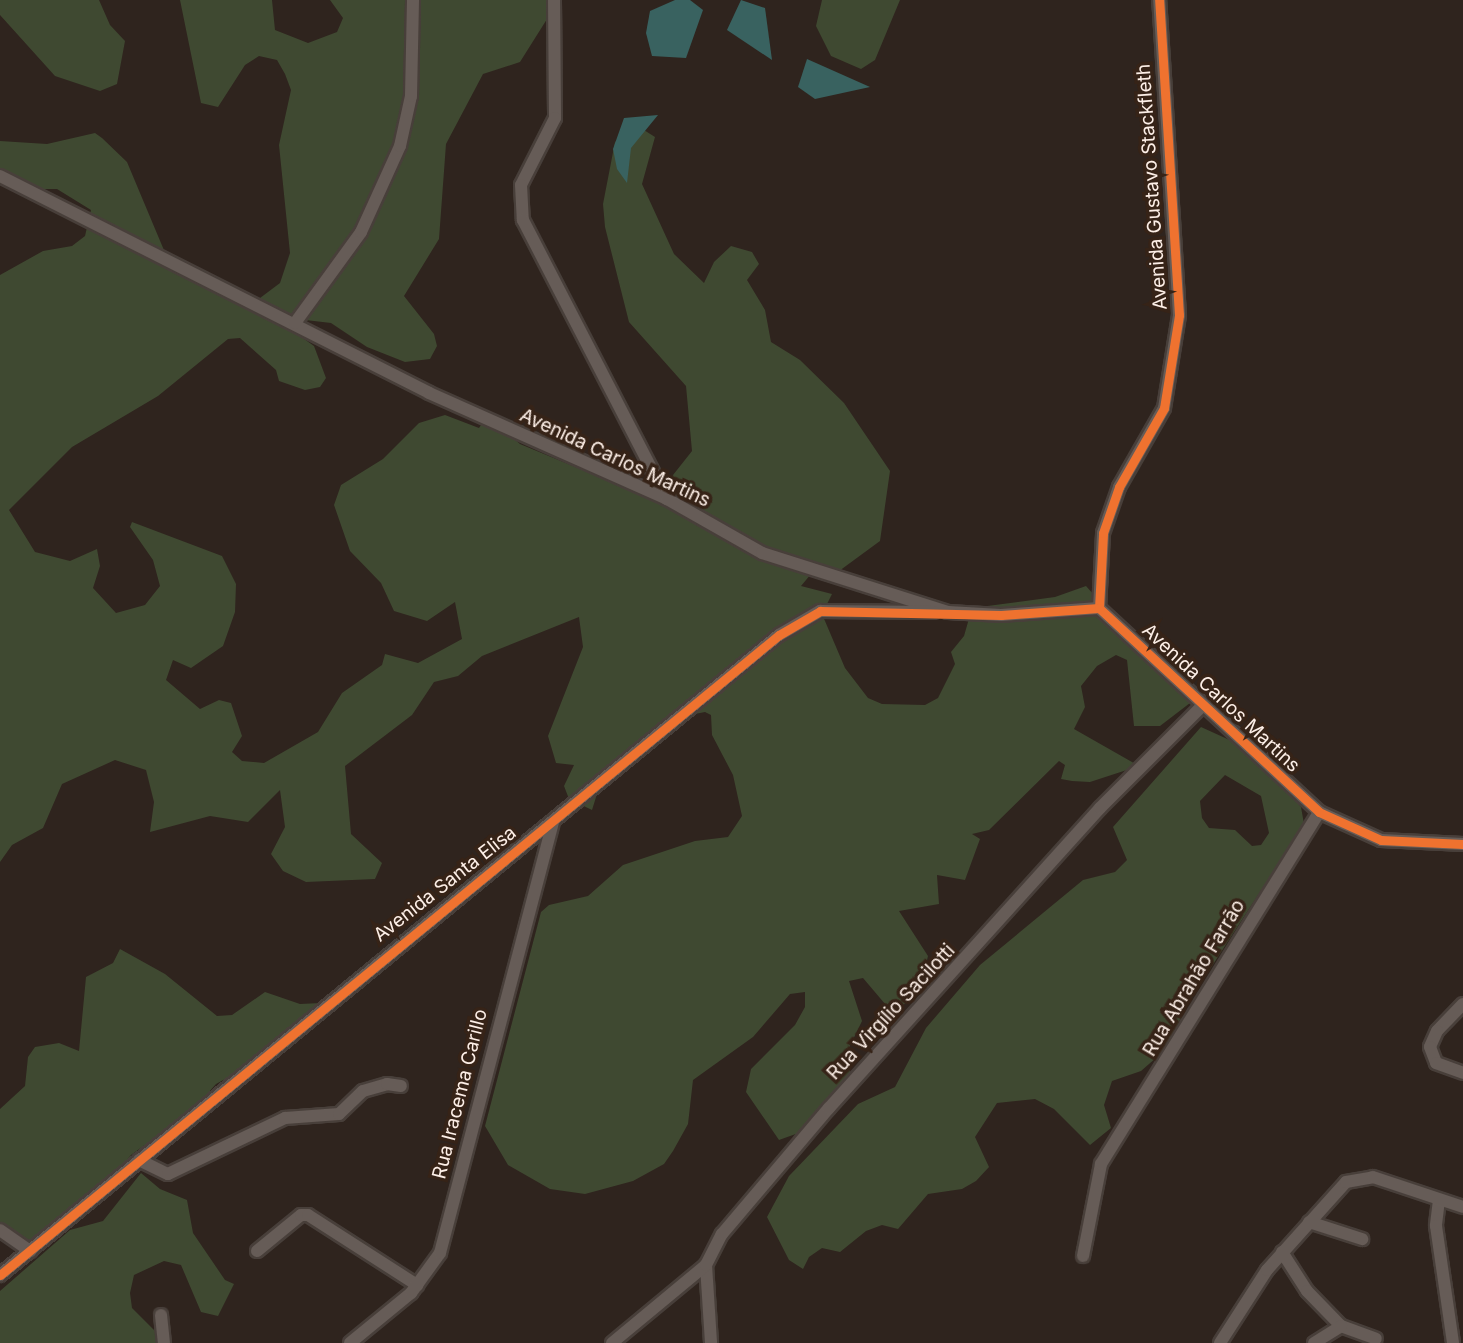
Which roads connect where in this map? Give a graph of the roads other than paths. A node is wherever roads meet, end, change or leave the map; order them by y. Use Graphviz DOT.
graph roads {
  1 [pos="413,0"];
  2 [pos="554,0"];
  3 [pos="1159,0"];
  4 [pos="0,176"];
  5 [pos="295,323"];
  6 [pos="667,499"];
  7 [pos="1099,608"];
  8 [pos="948,612"];
  9 [pos="1201,706"];
  10 [pos="1319,812"];
  11 [pos="553,821"];
  12 [pos="1463,844"];
  13 [pos="1463,1004"];
  14 [pos="1463,1073"];
  15 [pos="401,1086"];
  16 [pos="139,1160"];
  17 [pos="1439,1200"];
  18 [pos="1463,1207"];
  19 [pos="1309,1222"];
  20 [pos="0,1230"];
  21 [pos="1362,1239"];
  22 [pos="30,1251"];
  23 [pos="257,1251"];
  24 [pos="1282,1252"];
  25 [pos="1083,1256"];
  26 [pos="706,1265"];
  27 [pos="0,1275"];
  28 [pos="417,1285"];
  29 [pos="161,1315"];
  30 [pos="1341,1326"];
  31 [pos="1376,1339"];
  32 [pos="164,1343"];
  33 [pos="350,1343"];
  34 [pos="612,1343"];
  35 [pos="711,1343"];
  36 [pos="1220,1343"];
  37 [pos="1314,1343"];
  38 [pos="1453,1343"];
  1 -- 5 [label="street"];
  2 -- 6 [label="street"];
  3 -- 7 [label="street, Avenida Gustavo Stackfleth"];
  4 -- 5 [label="street, Avenida Carlos Martins"];
  5 -- 6 [label="street, Avenida Carlos Martins"];
  6 -- 8 [label="street, Avenida Carlos Martins"];
  7 -- 8 [label="street, Avenida Carlos Martins"];
  7 -- 9 [label="street, Avenida Carlos Martins"];
  8 -- 11 [label="street, Avenida Santa Elisa"];
  9 -- 10 [label="street, Avenida Carlos Martins"];
  9 -- 26 [label="street, Rua Virgílio Sacilotti"];
  10 -- 12 [label="street, Avenida Carlos Martins"];
  10 -- 25 [label="street, Rua Abrahão Farrão"];
  11 -- 16 [label="street, Avenida Santa Elisa"];
  11 -- 28 [label="street, Rua Iracema Carillo"];
  13 -- 14 [label="street"];
  15 -- 16 [label="street"];
  16 -- 22 [label="street, Avenida Santa Elisa"];
  17 -- 18 [label="street"];
  17 -- 19 [label="street"];
  17 -- 38 [label="street"];
  19 -- 21 [label="street"];
  19 -- 24 [label="street"];
  20 -- 22 [label="street"];
  22 -- 27 [label="street, Avenida Santa Elisa"];
  23 -- 28 [label="street"];
  24 -- 30 [label="street"];
  24 -- 36 [label="street"];
  26 -- 34 [label="street, Rua Virgílio Sacilotti"];
  26 -- 35 [label="street"];
  28 -- 33 [label="street, Rua Iracema Carillo"];
  29 -- 32 [label="street"];
  30 -- 31 [label="street"];
  30 -- 37 [label="street"];
}
